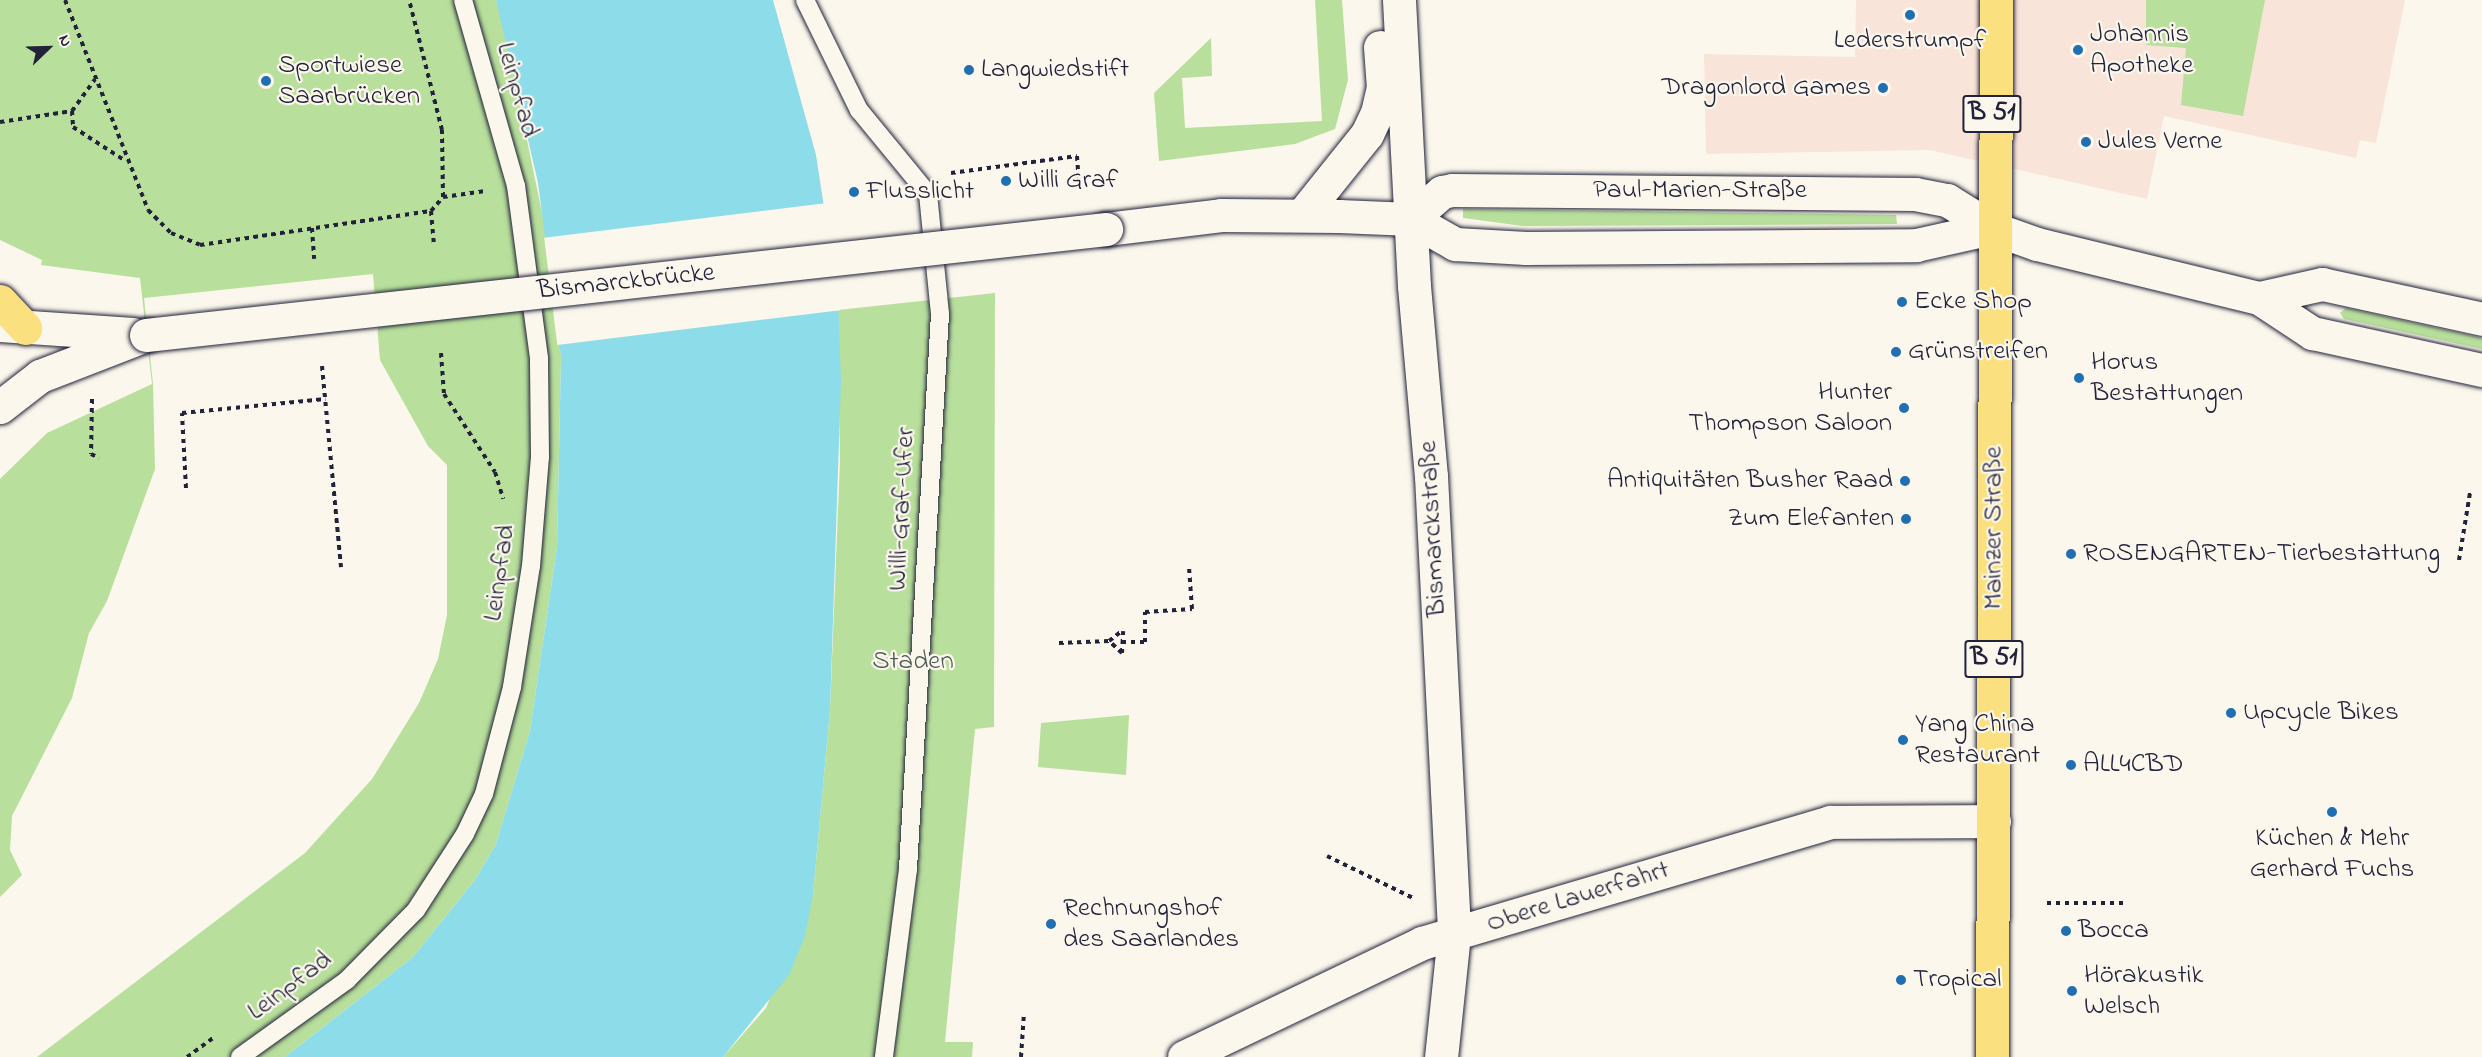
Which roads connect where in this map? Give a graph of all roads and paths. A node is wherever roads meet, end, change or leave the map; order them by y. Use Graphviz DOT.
graph roads {
  1 [pos="65,0"];
  2 [pos="410,0"];
  3 [pos="463,0"];
  4 [pos="805,0"];
  5 [pos="1376,0"];
  6 [pos="1399,0"];
  7 [pos="1996,0"];
  8 [pos="95,78"];
  9 [pos="72,111"];
  10 [pos="0,122"];
  11 [pos="125,161"];
  12 [pos="918,178"];
  13 [pos="1079,187"];
  14 [pos="474,193"];
  15 [pos="443,197"];
  16 [pos="431,211"];
  17 [pos="1302,215"];
  18 [pos="1411,219"];
  19 [pos="312,228"];
  20 [pos="1992,228"];
  21 [pos="1106,229"];
  22 [pos="434,246"];
  23 [pos="314,259"];
  24 [pos="2259,298"];
  25 [pos="0,300"];
  26 [pos="2482,318"];
  27 [pos="13,326"];
  28 [pos="146,335"];
  29 [pos="441,353"];
  30 [pos="322,366"];
  31 [pos="2482,370"];
  32 [pos="92,399"];
  33 [pos="325,399"];
  34 [pos="0,407"];
  35 [pos="99,458"];
  36 [pos="186,488"];
  37 [pos="2470,493"];
  38 [pos="504,502"];
  39 [pos="2459,560"];
  40 [pos="341,567"];
  41 [pos="1189,567"];
  42 [pos="1108,642"];
  43 [pos="1122,642"];
  44 [pos="1059,644"];
  45 [pos="1994,821"];
  46 [pos="1327,856"];
  47 [pos="1420,900"];
  48 [pos="2047,903"];
  49 [pos="2128,903"];
  50 [pos="1454,934"];
  51 [pos="1024,1013"];
  52 [pos="215,1036"];
  53 [pos="187,1057"];
  54 [pos="240,1057"];
  55 [pos="884,1057"];
  56 [pos="1021,1057"];
  57 [pos="1184,1057"];
  58 [pos="1441,1057"];
  59 [pos="1992,1057"];
  1 -- 8 [label="path"];
  2 -- 15 [label="path"];
  3 -- 54 [label="lane, Leinpfad"];
  4 -- 12 [label="lane, Willi-Graf-Ufer"];
  5 -- 17 [label="main road"];
  6 -- 18 [label="main road, Bismarckstraße"];
  7 -- 20 [label="main road, Mainzer Straße / B 51"];
  8 -- 9 [label="path"];
  8 -- 11 [label="path"];
  9 -- 10 [label="path"];
  9 -- 11 [label="path"];
  11 -- 19 [label="path"];
  12 -- 13 [label="path"];
  12 -- 55 [label="lane, Willi-Graf-Ufer"];
  14 -- 15 [label="path"];
  15 -- 16 [label="path"];
  16 -- 19 [label="path"];
  16 -- 22 [label="path"];
  17 -- 18 [label="main road, Paul-Marien-Straße"];
  17 -- 21 [label="main road, Paul-Marien-Straße"];
  18 -- 20 [label="main road, Paul-Marien-Straße"];
  18 -- 20 [label="main road, Paul-Marien-Straße"];
  18 -- 50 [label="main road, Bismarckstraße"];
  19 -- 23 [label="path"];
  20 -- 24 [label="main road, Paul-Marien-Straße"];
  20 -- 45 [label="main road, Mainzer Straße / B 51"];
  21 -- 28 [label="main road, Bismarckbrücke, bridge"];
  24 -- 26 [label="main road, Paul-Marien-Straße"];
  24 -- 31 [label="main road, Paul-Marien-Straße"];
  25 -- 27 [label="main road"];
  27 -- 28 [label="main road, Bismarckbrücke"];
  28 -- 34 [label="main road, Bismarckbrücke"];
  29 -- 38 [label="path"];
  30 -- 33 [label="path"];
  32 -- 35 [label="path"];
  33 -- 36 [label="path"];
  33 -- 40 [label="path"];
  37 -- 39 [label="path"];
  41 -- 43 [label="path"];
  42 -- 43 [label="path"];
  42 -- 43 [label="path"];
  42 -- 44 [label="path"];
  45 -- 50 [label="main road, Obere Lauerfahrt"];
  45 -- 59 [label="main road, Mainzer Straße / B 51"];
  46 -- 47 [label="path"];
  48 -- 49 [label="path"];
  50 -- 57 [label="main road, Obere Lauerfahrt"];
  50 -- 58 [label="main road, Bismarckstraße"];
  51 -- 56 [label="path"];
  52 -- 53 [label="path"];
}
